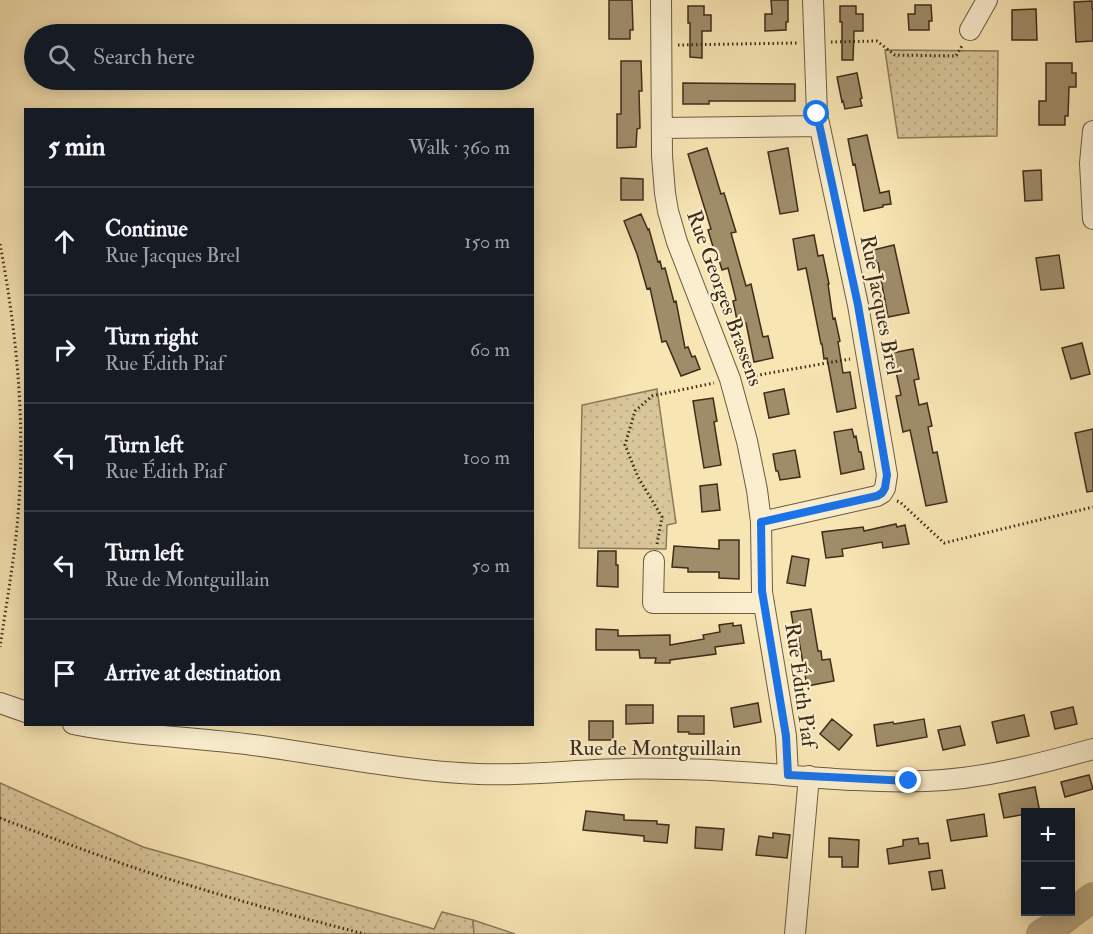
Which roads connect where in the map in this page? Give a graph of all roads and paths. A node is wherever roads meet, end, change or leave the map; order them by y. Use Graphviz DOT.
graph roads {
  1 [pos="661,0"];
  2 [pos="813,0"];
  3 [pos="987,0"];
  4 [pos="970,30"];
  5 [pos="819,126"];
  6 [pos="662,128"];
  7 [pos="1093,130"];
  8 [pos="1093,219"];
  9 [pos="0,244"];
  10 [pos="867,356"];
  11 [pos="730,380"];
  12 [pos="882,493"];
  13 [pos="1093,507"];
  14 [pos="761,522"];
  15 [pos="654,561"];
  16 [pos="764,603"];
  17 [pos="0,647"];
  18 [pos="0,703"];
  19 [pos="24,711"];
  20 [pos="87,726"];
  21 [pos="1093,749"];
  22 [pos="788,775"];
  23 [pos="809,776"];
  24 [pos="0,818"];
  25 [pos="366,934"];
  26 [pos="795,934"];
  1 -- 6 [label="street, Rue Georges Brassens"];
  2 -- 5 [label="street, Rue Jacques Brel"];
  3 -- 4 [label="street"];
  5 -- 6 [label="street"];
  5 -- 10 [label="street, Rue Jacques Brel"];
  6 -- 11 [label="street, Rue Georges Brassens"];
  7 -- 8 [label="street"];
  9 -- 17 [label="path"];
  10 -- 11 [label="path"];
  10 -- 12 [label="street, Rue Jacques Brel"];
  11 -- 14 [label="street, Rue Georges Brassens"];
  11 -- 15 [label="path"];
  12 -- 13 [label="path"];
  12 -- 14 [label="street"];
  14 -- 16 [label="street, Rue Édith Piaf"];
  15 -- 16 [label="street, Rue Édith Piaf"];
  16 -- 22 [label="street, Rue Édith Piaf"];
  18 -- 19 [label="street"];
  20 -- 22 [label="street, Rue de Montguillain"];
  21 -- 23 [label="street, Rue de Montguillain"];
  22 -- 23 [label="street, Rue de Montguillain"];
  23 -- 26 [label="street"];
  24 -- 25 [label="path"];
}
